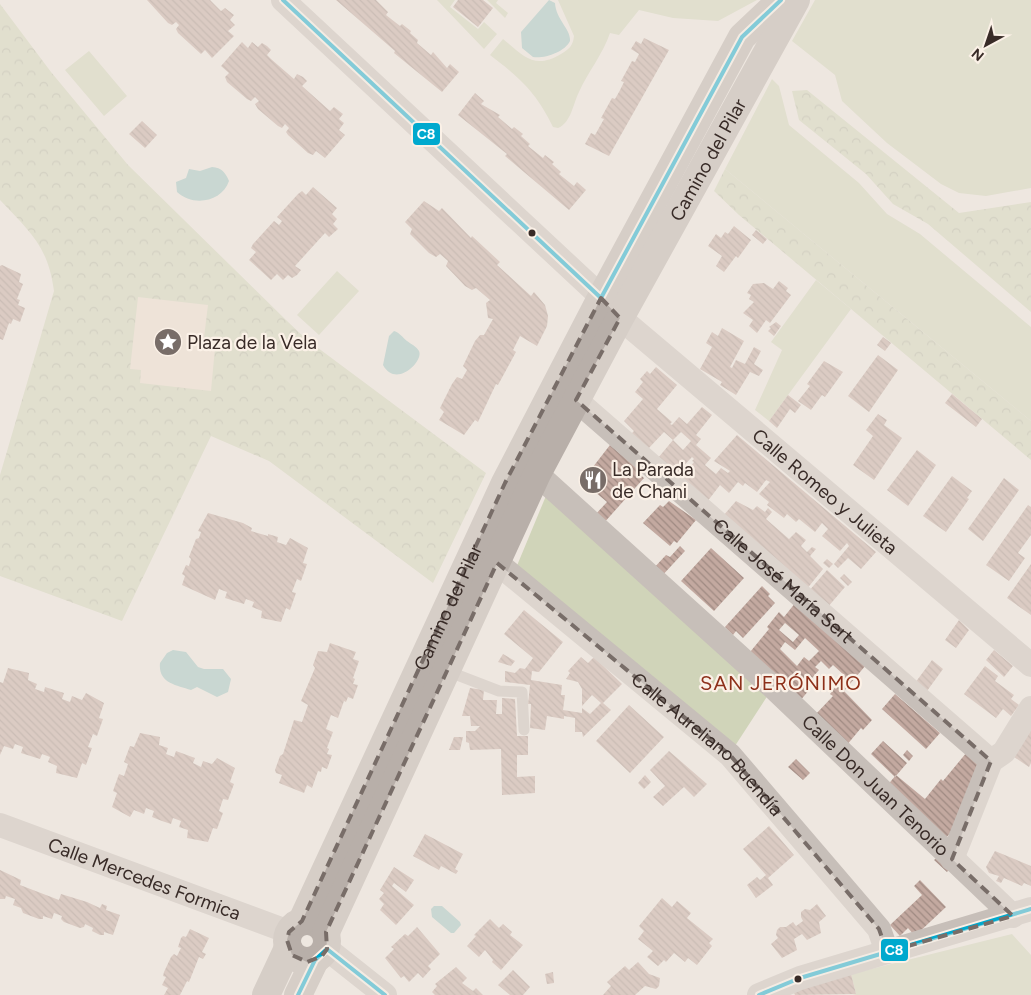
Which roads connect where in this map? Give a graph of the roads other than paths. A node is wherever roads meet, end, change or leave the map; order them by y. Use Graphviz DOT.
graph roads {
  1 [pos="283,0"];
  2 [pos="781,0"];
  3 [pos="796,0"];
  4 [pos="601,298"];
  5 [pos="620,318"];
  6 [pos="576,400"];
  7 [pos="537,474"];
  8 [pos="497,563"];
  9 [pos="1031,665"];
  10 [pos="447,671"];
  11 [pos="1031,708"];
  12 [pos="524,730"];
  13 [pos="991,761"];
  14 [pos="0,825"];
  15 [pos="952,858"];
  16 [pos="1022,912"];
  17 [pos="308,940"];
  18 [pos="886,952"];
  19 [pos="266,995"];
  20 [pos="298,995"];
  21 [pos="385,995"];
  22 [pos="758,995"];
  1 -- 4 [label="street"];
  2 -- 4 [label="main road, Camino del Pilar"];
  3 -- 5 [label="main road, Camino del Pilar"];
  4 -- 5 [label="street"];
  4 -- 17 [label="main road, Camino del Pilar"];
  5 -- 6 [label="main road, Camino del Pilar"];
  5 -- 9 [label="street, Calle Romeo y Julieta"];
  6 -- 7 [label="main road, Camino del Pilar"];
  6 -- 13 [label="street, Calle José María Sert"];
  7 -- 8 [label="main road, Camino del Pilar"];
  7 -- 15 [label="street, Calle Don Juan Tenorio"];
  8 -- 10 [label="main road, Camino del Pilar"];
  8 -- 18 [label="street, Calle Aureliano Buendía"];
  10 -- 12 [label="lane, Camino del Pilar"];
  10 -- 17 [label="main road, Camino del Pilar"];
  11 -- 13 [label="street"];
  13 -- 15 [label="street"];
  14 -- 17 [label="street, Calle Mercedes Formica"];
  15 -- 16 [label="street, Calle Don Juan Tenorio"];
  16 -- 18 [label="street"];
  17 -- 19 [label="main road, Camino del Pilar"];
  17 -- 20 [label="main road, Camino del Pilar"];
  17 -- 21 [label="street, Calle Mercedes Formica"];
  18 -- 22 [label="street"];
}
